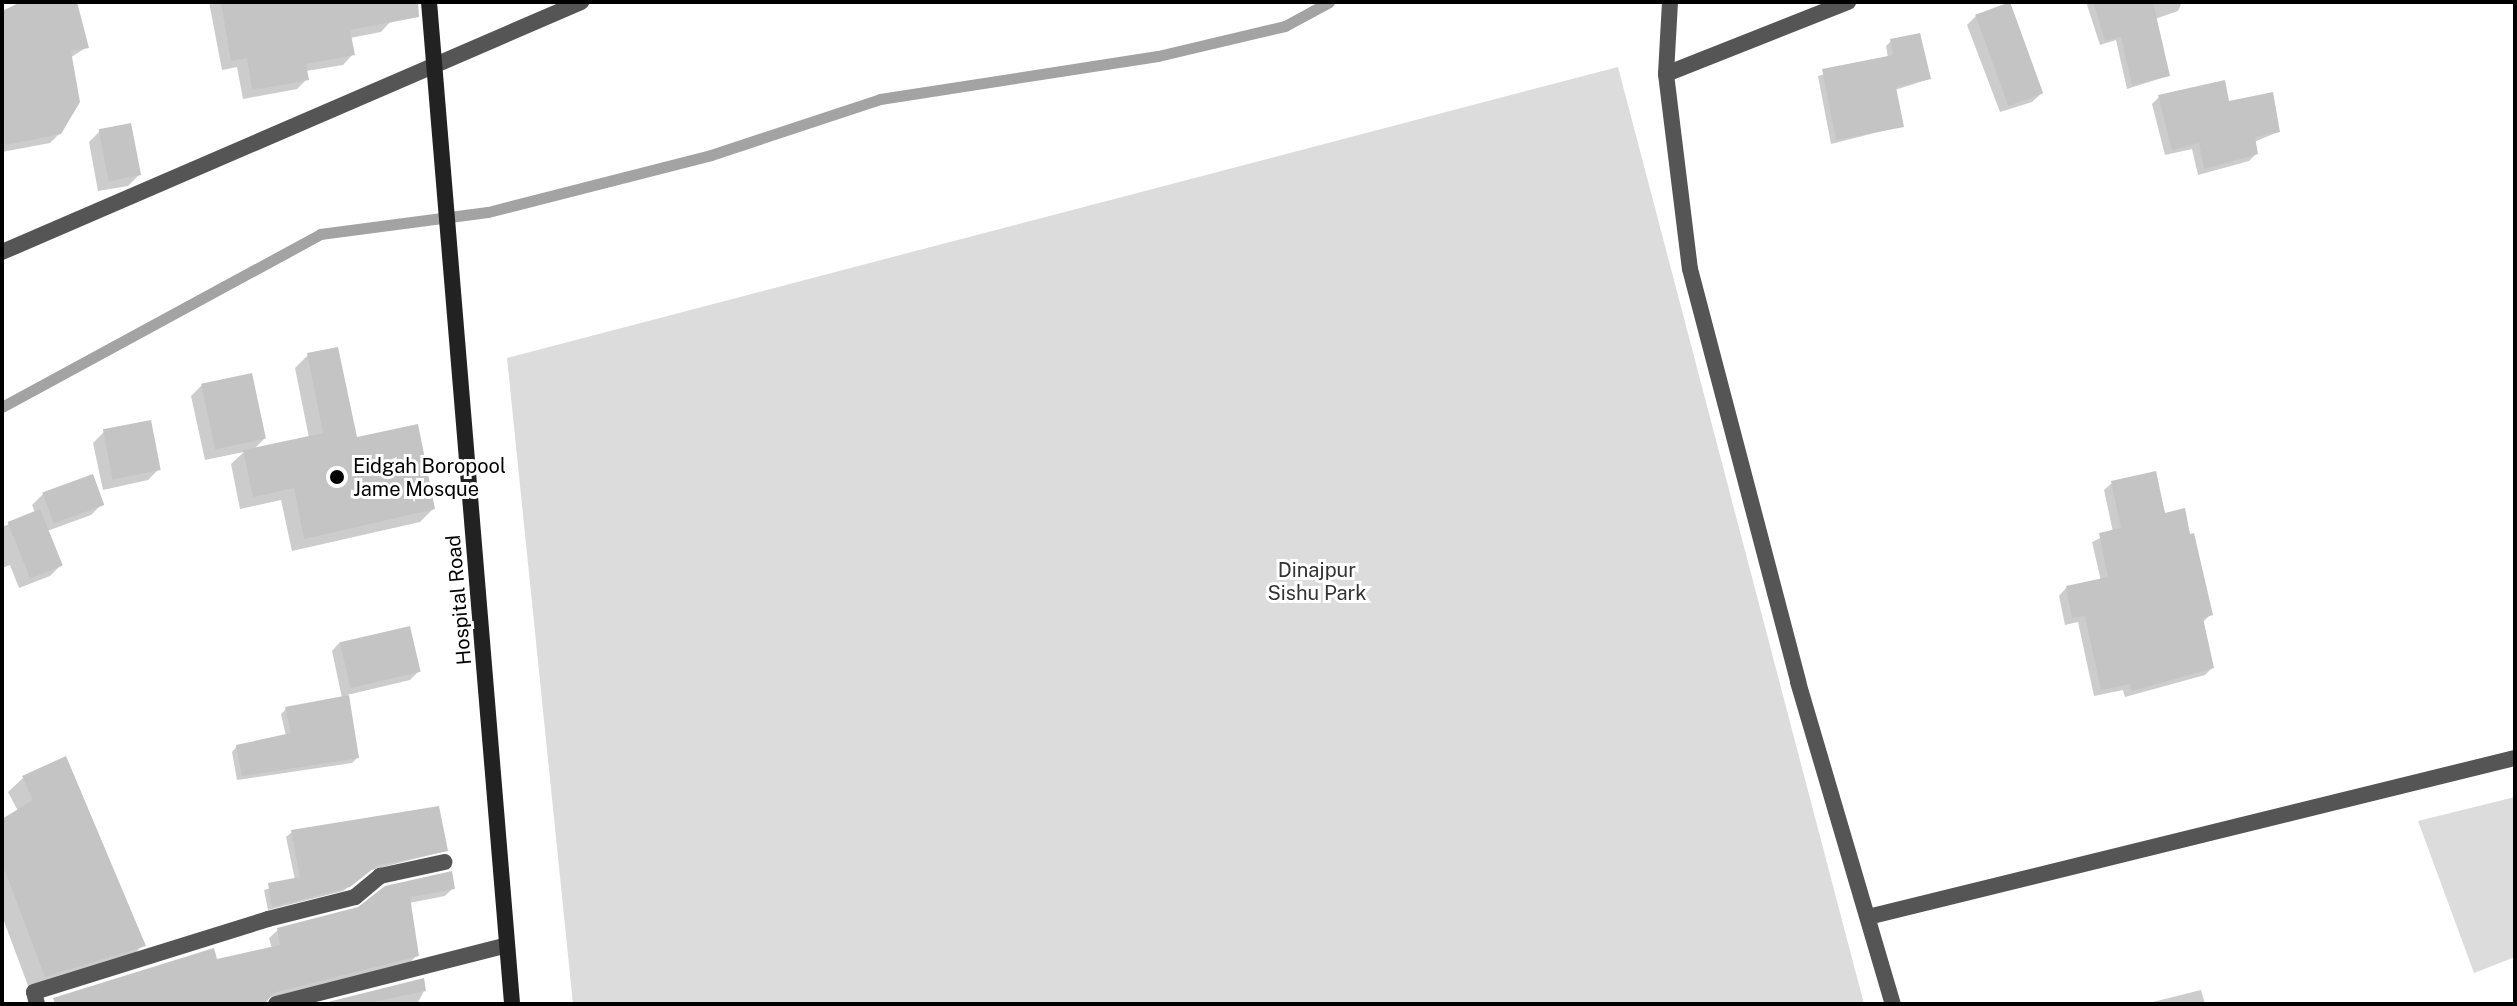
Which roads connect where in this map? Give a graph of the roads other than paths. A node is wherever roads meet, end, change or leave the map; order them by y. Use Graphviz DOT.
graph roads {
  1 [pos="429,2"];
  2 [pos="581,2"];
  3 [pos="1670,2"];
  4 [pos="1848,2"];
  5 [pos="435,65"];
  6 [pos="1666,74"];
  7 [pos="2,252"];
  8 [pos="2515,758"];
  9 [pos="445,862"];
  10 [pos="1868,917"];
  11 [pos="507,945"];
  12 [pos="37,1004"];
  13 [pos="276,1004"];
  14 [pos="512,1004"];
  15 [pos="1893,1004"];
  1 -- 5 [label="main road, Hospital Road"];
  2 -- 5 [label="street"];
  3 -- 6 [label="street"];
  4 -- 6 [label="street"];
  5 -- 7 [label="street"];
  5 -- 11 [label="main road, Hospital Road"];
  6 -- 10 [label="street"];
  8 -- 10 [label="street"];
  9 -- 12 [label="street"];
  10 -- 15 [label="street"];
  11 -- 13 [label="street"];
  11 -- 14 [label="main road, Hospital Road"];
}
